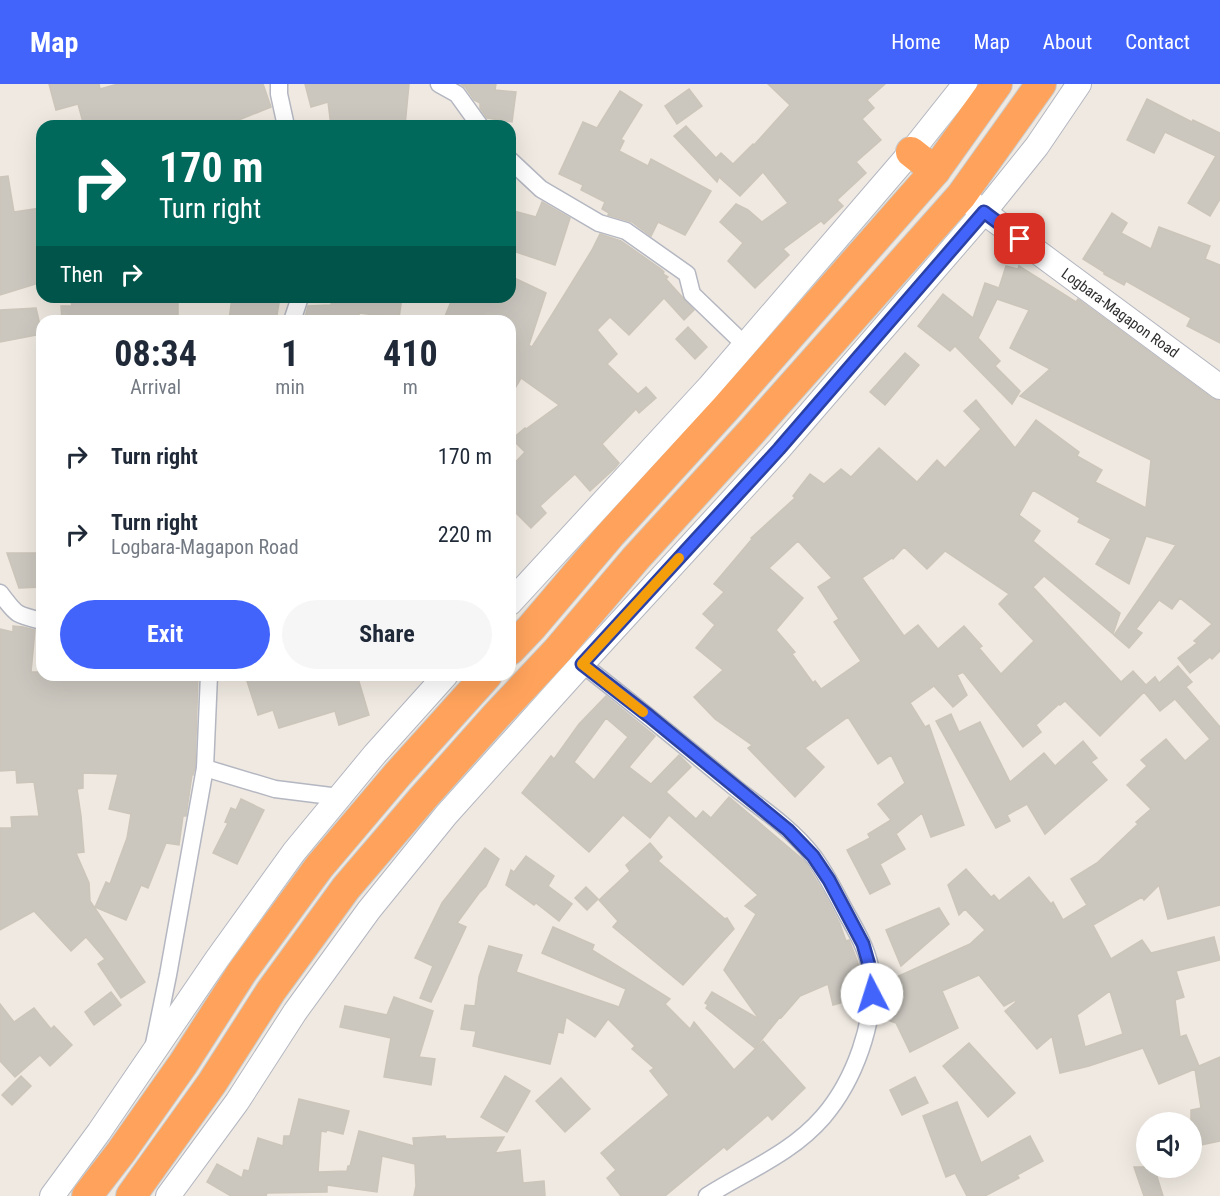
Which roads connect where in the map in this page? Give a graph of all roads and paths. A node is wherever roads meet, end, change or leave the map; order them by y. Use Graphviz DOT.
graph roads {
  1 [pos="279,84"];
  2 [pos="440,84"];
  3 [pos="965,84"];
  4 [pos="997,84"];
  5 [pos="1041,84"];
  6 [pos="1079,84"];
  7 [pos="285,120"];
  8 [pos="476,120"];
  9 [pos="911,152"];
  10 [pos="516,165"];
  11 [pos="934,171"];
  12 [pos="973,204"];
  13 [pos="745,345"];
  14 [pos="1220,387"];
  15 [pos="0,592"];
  16 [pos="516,596"];
  17 [pos="36,620"];
  18 [pos="516,644"];
  19 [pos="582,664"];
  20 [pos="209,681"];
  21 [pos="441,681"];
  22 [pos="482,681"];
  23 [pos="205,768"];
  24 [pos="339,797"];
  25 [pos="152,1054"];
  26 [pos="52,1196"];
  27 [pos="87,1196"];
  28 [pos="131,1196"];
  29 [pos="168,1196"];
  30 [pos="707,1196"];
  1 -- 7 [label="street"];
  2 -- 8 [label="street"];
  3 -- 9 [label="street"];
  4 -- 11 [label="highway"];
  5 -- 12 [label="highway"];
  6 -- 12 [label="street"];
  9 -- 11 [label="highway"];
  9 -- 13 [label="street"];
  10 -- 13 [label="street"];
  11 -- 18 [label="highway"];
  12 -- 14 [label="street, Logbara-Magapon Road"];
  12 -- 19 [label="street"];
  12 -- 28 [label="highway"];
  13 -- 16 [label="street"];
  15 -- 17 [label="street"];
  19 -- 29 [label="street"];
  19 -- 30 [label="street"];
  20 -- 23 [label="street"];
  21 -- 24 [label="street"];
  22 -- 27 [label="highway"];
  23 -- 24 [label="street"];
  23 -- 25 [label="street"];
  24 -- 25 [label="street"];
  25 -- 26 [label="street"];
}
